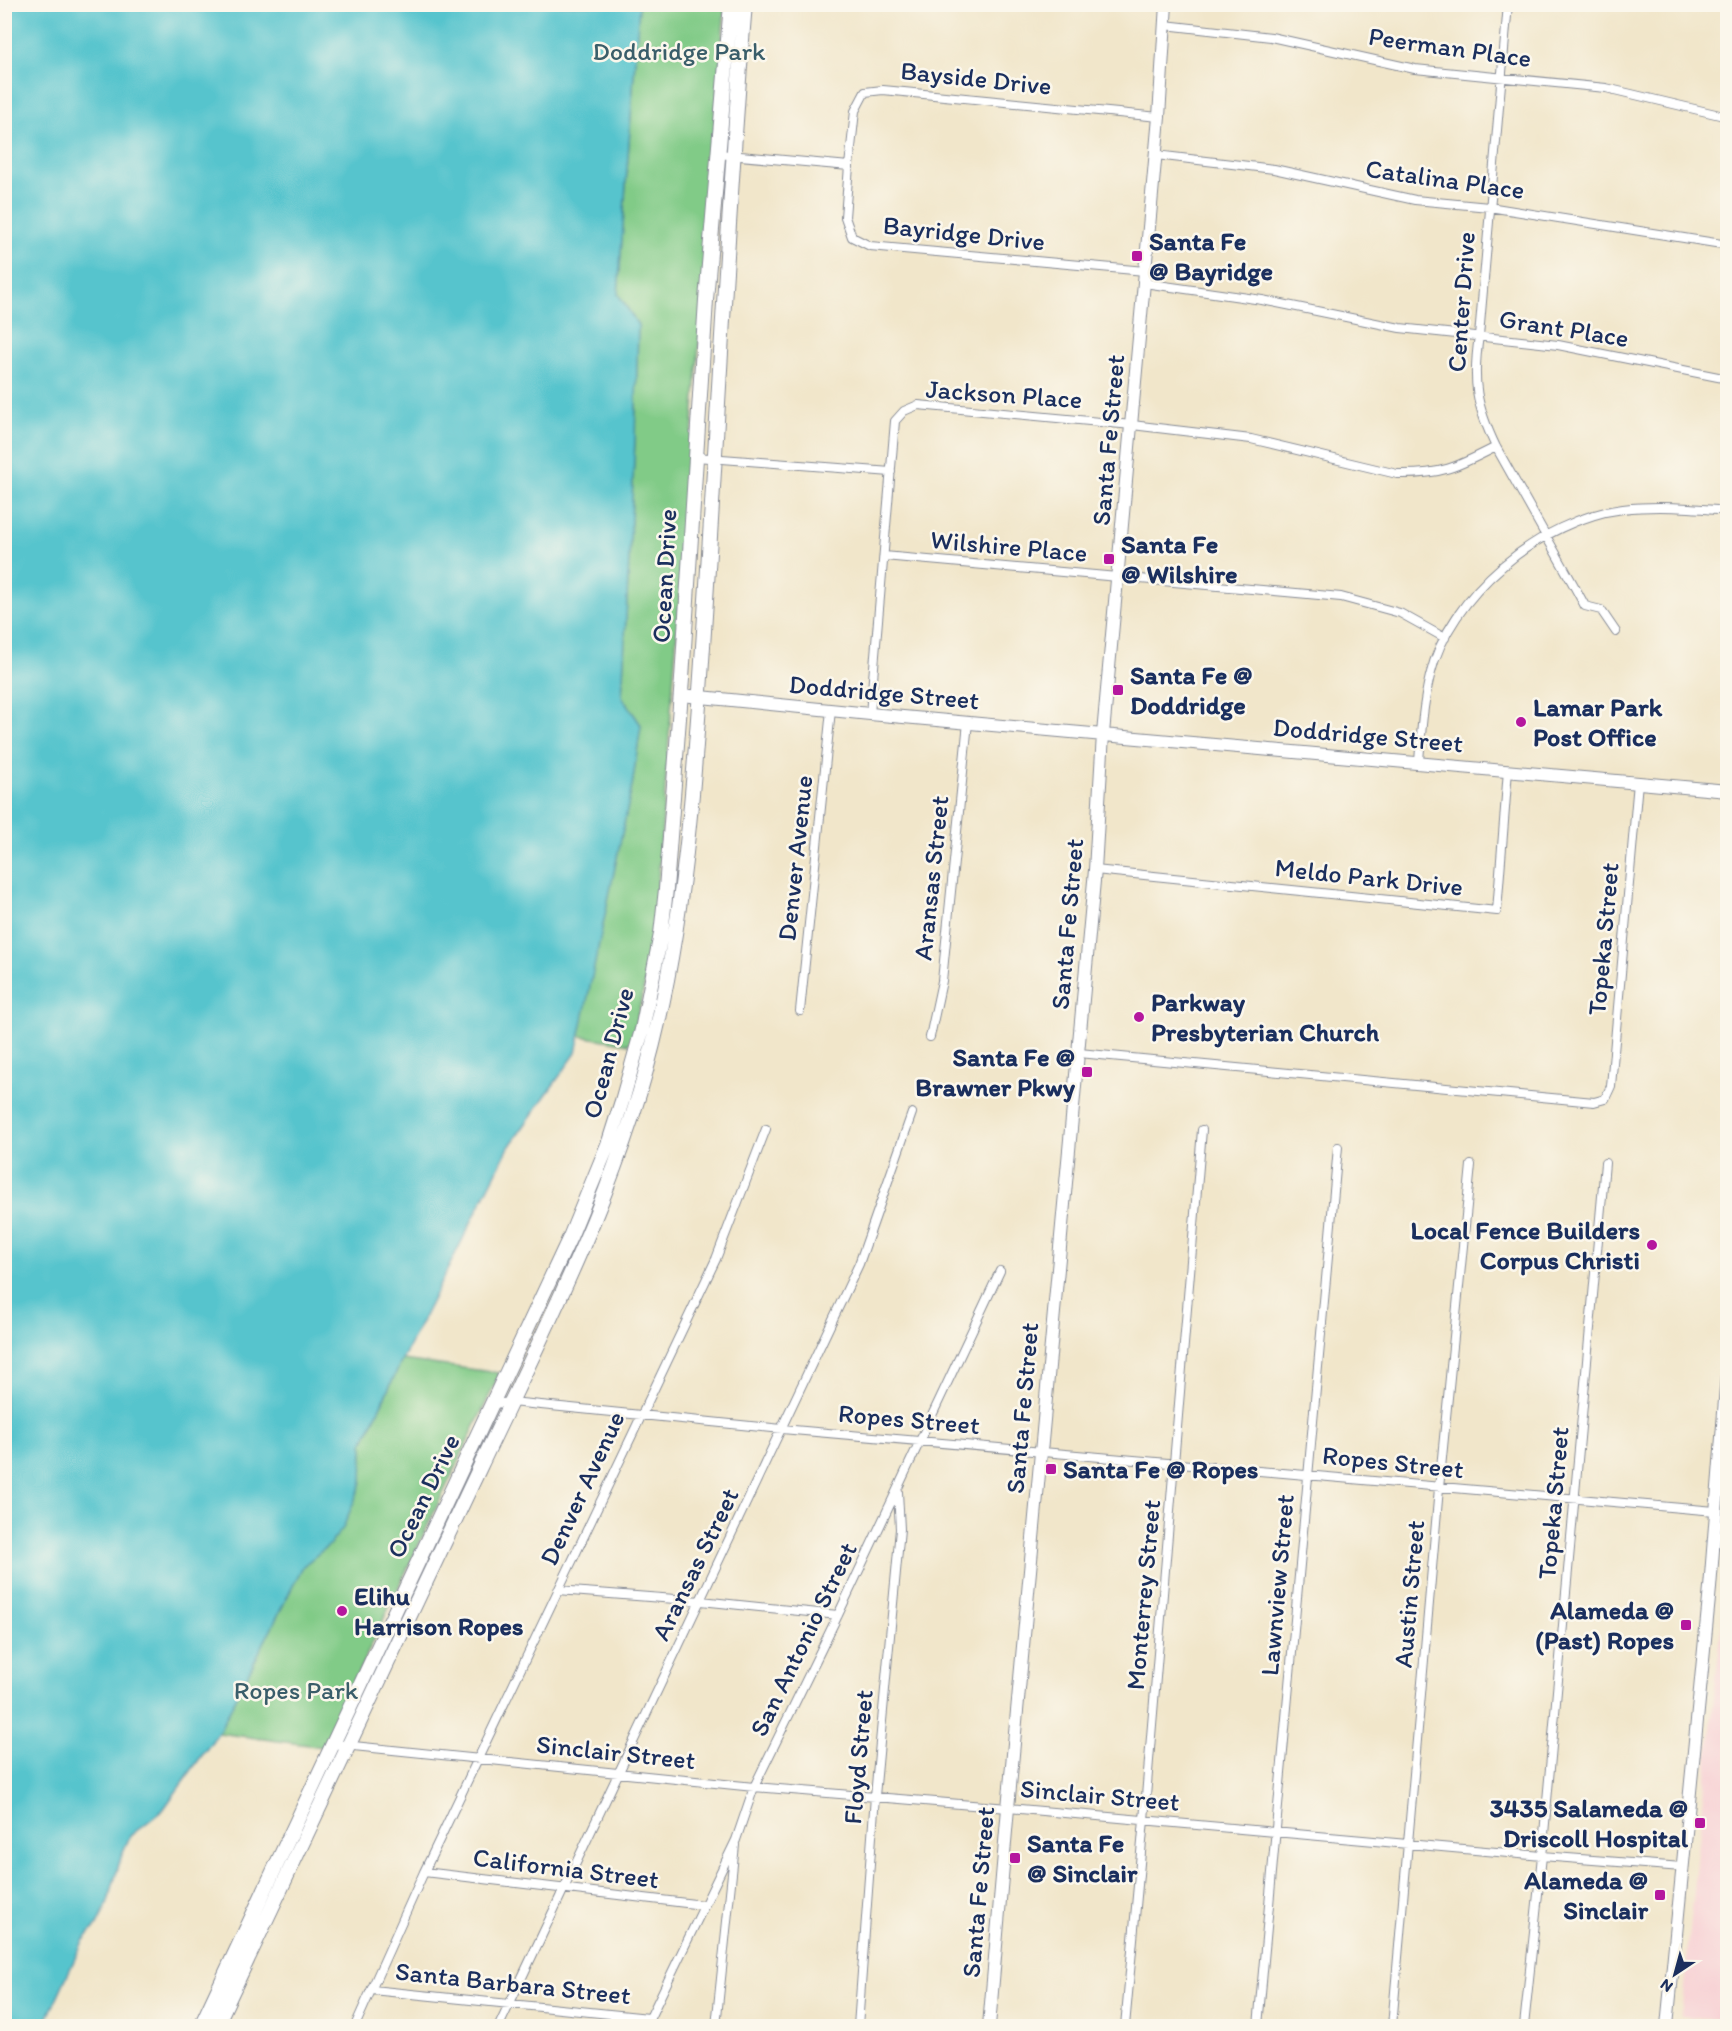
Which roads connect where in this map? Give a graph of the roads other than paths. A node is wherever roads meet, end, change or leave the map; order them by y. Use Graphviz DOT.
graph roads {
  1 [pos="731,4"];
  2 [pos="745,4"];
  3 [pos="1166,4"];
  4 [pos="1508,4"];
  5 [pos="1165,25"];
  6 [pos="1500,77"];
  7 [pos="1159,117"];
  8 [pos="1728,117"];
  9 [pos="725,155"];
  10 [pos="1156,155"];
  11 [pos="849,166"];
  12 [pos="1489,207"];
  13 [pos="1728,244"];
  14 [pos="1145,277"];
  15 [pos="706,300"];
  16 [pos="724,302"];
  17 [pos="1479,336"];
  18 [pos="702,374"];
  19 [pos="720,374"];
  20 [pos="1728,380"];
  21 [pos="1132,425"];
  22 [pos="1496,447"];
  23 [pos="696,457"];
  24 [pos="715,459"];
  25 [pos="891,472"];
  26 [pos="1728,511"];
  27 [pos="1547,536"];
  28 [pos="884,556"];
  29 [pos="1119,578"];
  30 [pos="1616,632"];
  31 [pos="1445,638"];
  32 [pos="681,695"];
  33 [pos="700,697"];
  34 [pos="831,710"];
  35 [pos="870,714"];
  36 [pos="968,722"];
  37 [pos="1103,734"];
  38 [pos="1419,762"];
  39 [pos="1508,770"];
  40 [pos="1638,782"];
  41 [pos="1728,791"];
  42 [pos="1095,870"];
  43 [pos="661,973"];
  44 [pos="800,1011"];
  45 [pos="930,1037"];
  46 [pos="1079,1053"];
  47 [pos="912,1113"];
  48 [pos="766,1129"];
  49 [pos="1202,1130"];
  50 [pos="616,1144"];
  51 [pos="1338,1146"];
  52 [pos="1605,1163"];
  53 [pos="1471,1166"];
  54 [pos="591,1186"];
  55 [pos="605,1192"];
  56 [pos="577,1240"];
  57 [pos="1000,1271"];
  58 [pos="556,1287"];
  59 [pos="1728,1362"];
  60 [pos="511,1402"];
  61 [pos="494,1404"];
  62 [pos="641,1414"];
  63 [pos="782,1429"];
  64 [pos="922,1441"];
  65 [pos="1724,1445"];
  66 [pos="1040,1452"];
  67 [pos="1175,1463"];
  68 [pos="1309,1474"];
  69 [pos="1439,1488"];
  70 [pos="898,1491"];
  71 [pos="1574,1500"];
  72 [pos="1715,1511"];
  73 [pos="412,1575"];
  74 [pos="426,1581"];
  75 [pos="558,1590"];
  76 [pos="701,1601"];
  77 [pos="838,1615"];
  78 [pos="361,1684"];
  79 [pos="375,1690"];
  80 [pos="341,1746"];
  81 [pos="480,1759"];
  82 [pos="617,1772"];
  83 [pos="754,1787"];
  84 [pos="875,1796"];
  85 [pos="1008,1808"];
  86 [pos="1144,1820"];
  87 [pos="303,1826"];
  88 [pos="1275,1833"];
  89 [pos="736,1840"];
  90 [pos="1409,1844"];
  91 [pos="1542,1856"];
  92 [pos="1682,1867"];
  93 [pos="424,1872"];
  94 [pos="564,1890"];
  95 [pos="257,1905"];
  96 [pos="703,1905"];
  97 [pos="271,1911"];
  98 [pos="232,1959"];
  99 [pos="246,1964"];
  100 [pos="372,1990"];
  101 [pos="212,2002"];
  102 [pos="509,2004"];
  103 [pos="225,2008"];
  104 [pos="648,2023"];
  105 [pos="201,2026"];
  106 [pos="216,2026"];
  107 [pos="355,2026"];
  108 [pos="498,2026"];
  109 [pos="716,2026"];
  110 [pos="858,2026"];
  111 [pos="989,2026"];
  112 [pos="1125,2026"];
  113 [pos="1258,2026"];
  114 [pos="1392,2026"];
  115 [pos="1524,2026"];
  116 [pos="1667,2026"];
  1 -- 9 [label="main road, Ocean Drive"];
  2 -- 9 [label="main road, Ocean Drive"];
  3 -- 5 [label="main road, Santa Fe Street"];
  4 -- 6 [label="street, Center Drive"];
  5 -- 6 [label="street, Peerman Place"];
  5 -- 7 [label="main road, Santa Fe Street"];
  6 -- 8 [label="street, Peerman Place"];
  6 -- 12 [label="street, Center Drive"];
  7 -- 10 [label="main road, Santa Fe Street"];
  7 -- 11 [label="street, Bayside Drive"];
  9 -- 11 [label="street"];
  9 -- 15 [label="main road, Ocean Drive"];
  9 -- 16 [label="main road, Ocean Drive"];
  10 -- 12 [label="street, Catalina Place"];
  10 -- 14 [label="main road, Santa Fe Street"];
  11 -- 14 [label="street, Bayridge Drive"];
  12 -- 13 [label="street, Catalina Place"];
  12 -- 17 [label="street, Center Drive"];
  14 -- 17 [label="street, Grant Place"];
  14 -- 21 [label="main road, Santa Fe Street"];
  15 -- 16 [label="main road"];
  15 -- 18 [label="main road, Ocean Drive"];
  16 -- 19 [label="main road, Ocean Drive"];
  17 -- 20 [label="street, Grant Place"];
  17 -- 22 [label="street, Center Drive"];
  18 -- 19 [label="main road"];
  18 -- 23 [label="main road, Ocean Drive"];
  19 -- 24 [label="main road, Ocean Drive"];
  21 -- 22 [label="street, Jackson Place"];
  21 -- 25 [label="street, Jackson Place"];
  21 -- 29 [label="main road, Santa Fe Street"];
  22 -- 27 [label="street, Center Drive"];
  23 -- 24 [label="street"];
  23 -- 32 [label="main road, Ocean Drive"];
  24 -- 25 [label="street"];
  24 -- 33 [label="main road, Ocean Drive"];
  25 -- 28 [label="street"];
  26 -- 27 [label="street"];
  27 -- 30 [label="street, Center Drive"];
  27 -- 31 [label="street"];
  28 -- 29 [label="street, Wilshire Place"];
  28 -- 35 [label="street"];
  29 -- 31 [label="street, Wilshire Place"];
  29 -- 37 [label="main road, Santa Fe Street"];
  31 -- 38 [label="street"];
  32 -- 33 [label="main road, Doddridge Street"];
  32 -- 43 [label="main road, Ocean Drive"];
  33 -- 34 [label="main road, Doddridge Street"];
  33 -- 43 [label="main road, Ocean Drive"];
  34 -- 35 [label="main road, Doddridge Street"];
  34 -- 44 [label="street, Denver Avenue"];
  35 -- 36 [label="main road, Doddridge Street"];
  36 -- 37 [label="main road, Doddridge Street"];
  36 -- 45 [label="street, Aransas Street"];
  37 -- 38 [label="main road, Doddridge Street"];
  37 -- 42 [label="main road, Santa Fe Street"];
  38 -- 39 [label="main road, Doddridge Street"];
  39 -- 40 [label="main road, Doddridge Street"];
  39 -- 42 [label="street, Meldo Park Drive"];
  40 -- 41 [label="main road, Doddridge Street"];
  40 -- 46 [label="street, Topeka Street"];
  42 -- 46 [label="main road, Santa Fe Street"];
  43 -- 50 [label="main road, Ocean Drive"];
  46 -- 66 [label="main road, Santa Fe Street"];
  47 -- 63 [label="street, Aransas Street"];
  48 -- 62 [label="street, Denver Avenue"];
  49 -- 67 [label="street, Monterrey Street"];
  50 -- 54 [label="main road, Ocean Drive"];
  50 -- 55 [label="main road, Ocean Drive"];
  51 -- 68 [label="street, Lawnview Street"];
  52 -- 71 [label="street, Topeka Street"];
  53 -- 69 [label="street, Austin Street"];
  54 -- 55 [label="main road"];
  54 -- 56 [label="main road, Ocean Drive"];
  55 -- 56 [label="main road, Ocean Drive"];
  56 -- 58 [label="main road, Ocean Drive"];
  57 -- 64 [label="street, San Antonio Street"];
  58 -- 60 [label="main road, Ocean Drive"];
  58 -- 61 [label="main road, Ocean Drive"];
  59 -- 65 [label="main road"];
  60 -- 61 [label="street, Ropes Street"];
  60 -- 62 [label="street, Ropes Street"];
  60 -- 74 [label="main road, Ocean Drive"];
  61 -- 73 [label="main road, Ocean Drive"];
  62 -- 63 [label="street, Ropes Street"];
  62 -- 75 [label="street, Denver Avenue"];
  63 -- 64 [label="street, Ropes Street"];
  63 -- 76 [label="street, Aransas Street"];
  64 -- 66 [label="street, Ropes Street"];
  64 -- 70 [label="street, San Antonio Street"];
  65 -- 72 [label="main road"];
  66 -- 67 [label="street, Ropes Street"];
  66 -- 85 [label="main road, Santa Fe Street"];
  67 -- 68 [label="street, Ropes Street"];
  67 -- 86 [label="street, Monterrey Street"];
  68 -- 69 [label="street, Ropes Street"];
  68 -- 88 [label="street, Lawnview Street"];
  69 -- 71 [label="street, Ropes Street"];
  69 -- 90 [label="street, Austin Street"];
  70 -- 77 [label="street, San Antonio Street"];
  70 -- 84 [label="street, Floyd Street"];
  71 -- 72 [label="street, Ropes Street"];
  71 -- 91 [label="street, Topeka Street"];
  72 -- 92 [label="main road"];
  73 -- 74 [label="main road"];
  73 -- 78 [label="main road, Ocean Drive"];
  74 -- 79 [label="main road, Ocean Drive"];
  75 -- 76 [label="street"];
  75 -- 81 [label="street, Denver Avenue"];
  76 -- 77 [label="street"];
  76 -- 82 [label="street, Aransas Street"];
  77 -- 83 [label="street, San Antonio Street"];
  78 -- 79 [label="main road"];
  78 -- 80 [label="main road, Ocean Drive"];
  79 -- 80 [label="main road, Ocean Drive"];
  80 -- 81 [label="street, Sinclair Street"];
  80 -- 87 [label="main road, Ocean Drive"];
  81 -- 82 [label="street, Sinclair Street"];
  81 -- 93 [label="street, Denver Avenue"];
  82 -- 83 [label="street, Sinclair Street"];
  82 -- 94 [label="street, Aransas Street"];
  83 -- 84 [label="street, Sinclair Street"];
  83 -- 89 [label="street, San Antonio Street"];
  84 -- 85 [label="street, Sinclair Street"];
  84 -- 110 [label="street, Floyd Street"];
  85 -- 86 [label="street, Sinclair Street"];
  85 -- 111 [label="main road, Santa Fe Street"];
  86 -- 88 [label="street, Sinclair Street"];
  86 -- 112 [label="street, Monterrey Street"];
  87 -- 95 [label="main road, Ocean Drive"];
  87 -- 97 [label="main road, Ocean Drive"];
  88 -- 90 [label="street, Sinclair Street"];
  88 -- 113 [label="street, Lawnview Street"];
  89 -- 96 [label="street, San Antonio Street"];
  89 -- 109 [label="street"];
  90 -- 91 [label="street, Sinclair Street"];
  90 -- 114 [label="street, Austin Street"];
  91 -- 92 [label="street, Sinclair Street"];
  91 -- 115 [label="street, Topeka Street"];
  92 -- 116 [label="main road"];
  93 -- 94 [label="street, California Street"];
  93 -- 100 [label="street, Denver Avenue"];
  94 -- 96 [label="street, California Street"];
  94 -- 102 [label="street, Aransas Street"];
  95 -- 97 [label="main road"];
  95 -- 98 [label="main road, Ocean Drive"];
  96 -- 104 [label="street, San Antonio Street"];
  97 -- 99 [label="main road, Ocean Drive"];
  98 -- 99 [label="main road"];
  98 -- 101 [label="main road, Ocean Drive"];
  99 -- 103 [label="main road, Ocean Drive"];
  100 -- 102 [label="street, Santa Barbara Street"];
  100 -- 107 [label="street, Denver Avenue"];
  101 -- 103 [label="main road"];
  101 -- 105 [label="main road, Ocean Drive"];
  102 -- 104 [label="street, Santa Barbara Street"];
  102 -- 108 [label="street, Aransas Street"];
  103 -- 106 [label="main road, Ocean Drive"];
}
